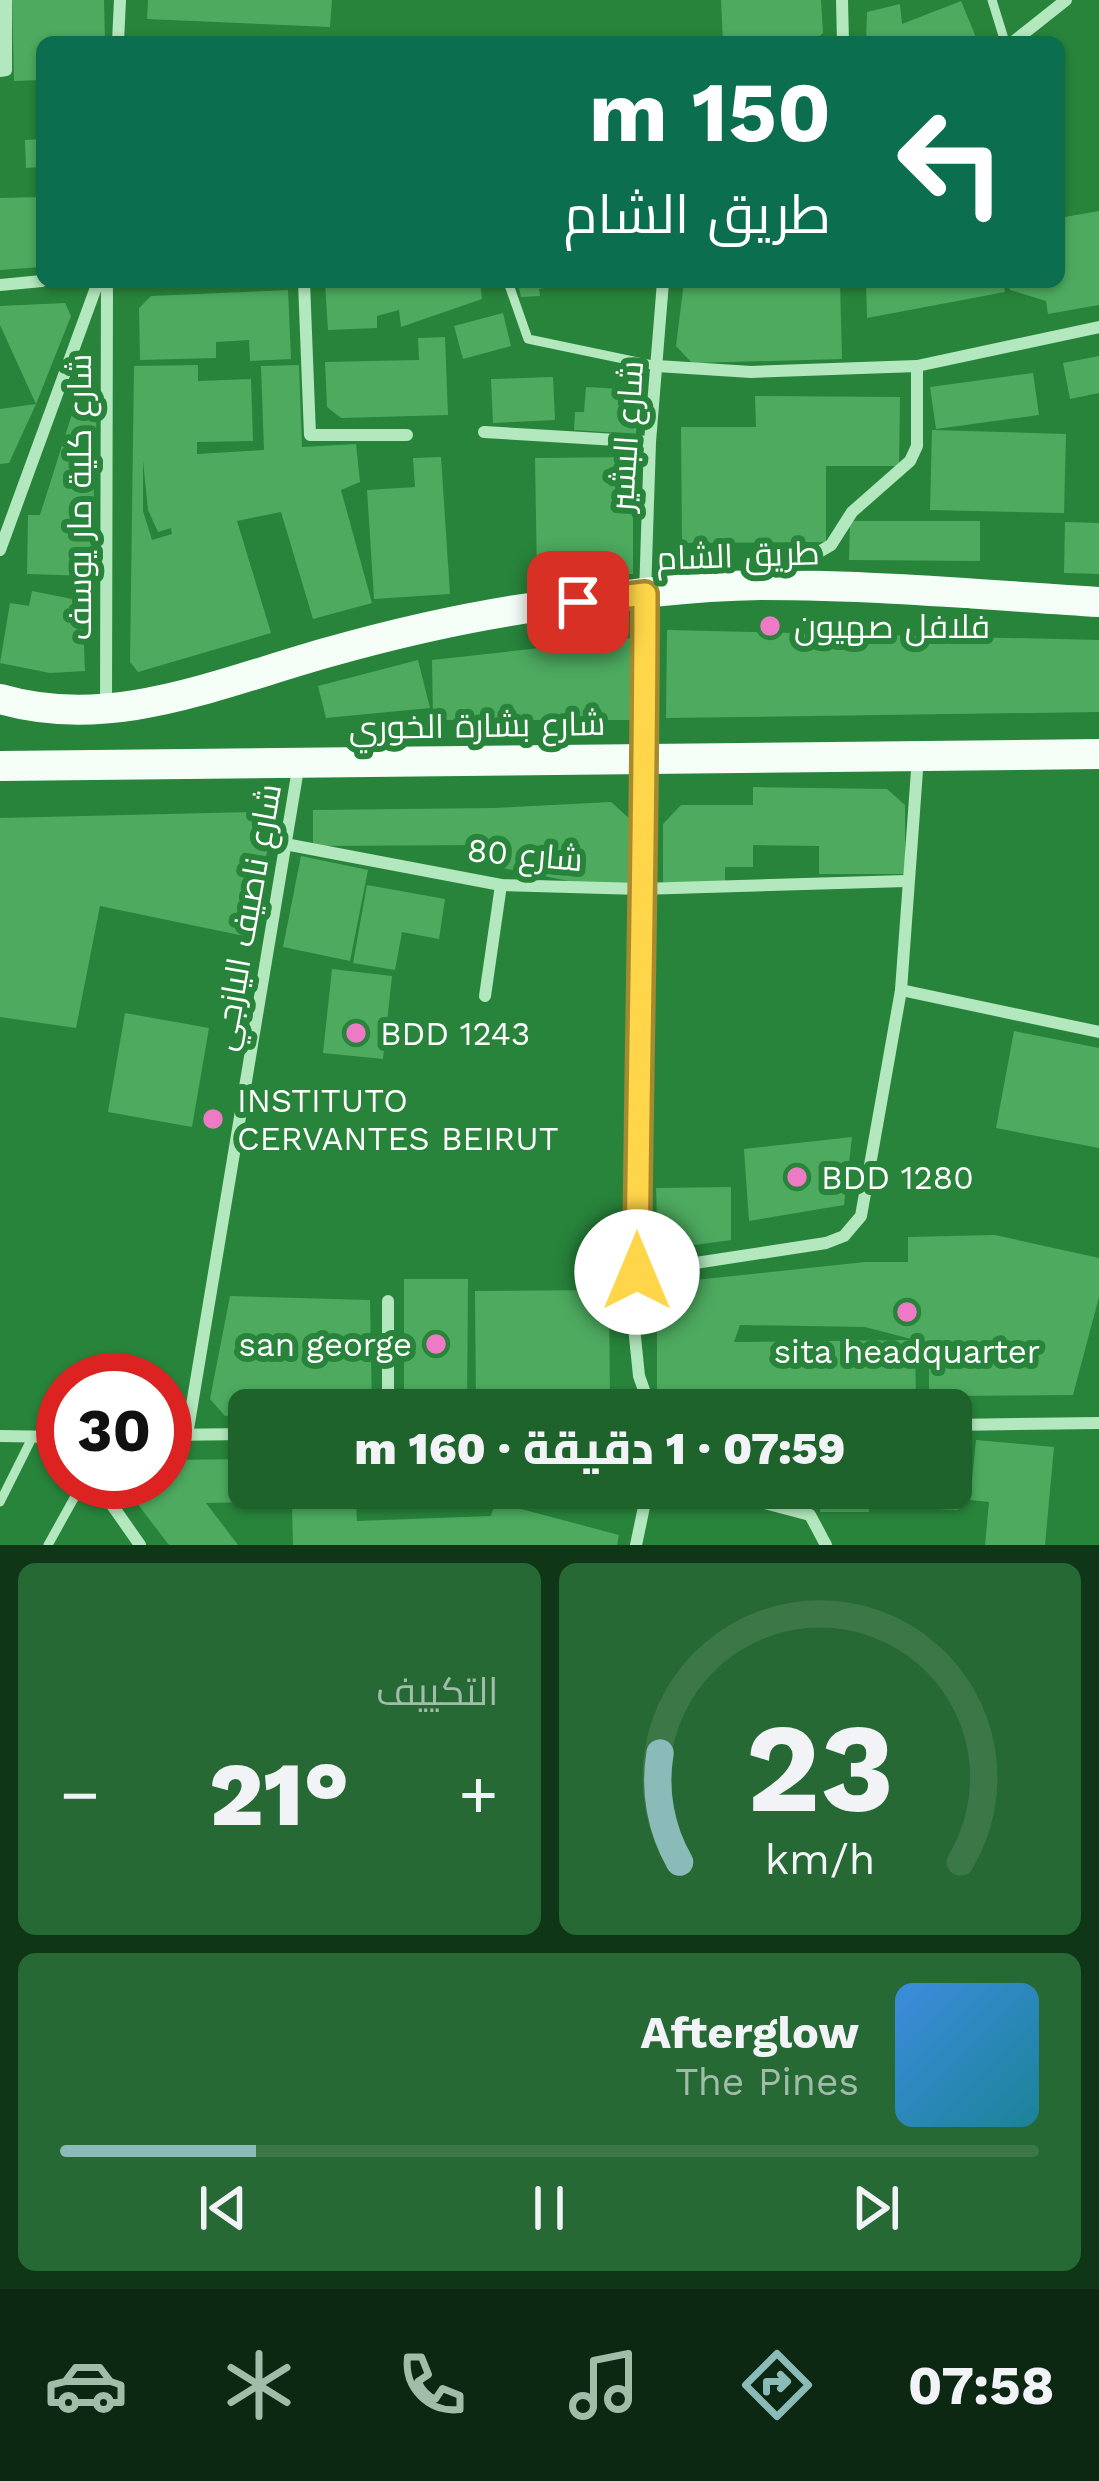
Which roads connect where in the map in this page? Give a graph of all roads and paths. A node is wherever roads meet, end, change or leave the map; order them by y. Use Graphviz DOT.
graph roads {
  1 [pos="6,0"];
  2 [pos="121,0"];
  3 [pos="842,0"];
  4 [pos="992,0"];
  5 [pos="1066,0"];
  6 [pos="118,36"];
  7 [pos="843,36"];
  8 [pos="1007,36"];
  9 [pos="1017,36"];
  10 [pos="0,71"];
  11 [pos="36,282"];
  12 [pos="0,285"];
  13 [pos="100,288"];
  14 [pos="102,288"];
  15 [pos="304,288"];
  16 [pos="510,288"];
  17 [pos="663,288"];
  18 [pos="1099,327"];
  19 [pos="657,366"];
  20 [pos="917,366"];
  21 [pos="484,432"];
  22 [pos="406,435"];
  23 [pos="650,442"];
  24 [pos="0,550"];
  25 [pos="763,585"];
  26 [pos="645,594"];
  27 [pos="1099,602"];
  28 [pos="0,699"];
  29 [pos="106,711"];
  30 [pos="1099,754"];
  31 [pos="918,756"];
  32 [pos="645,758"];
  33 [pos="299,763"];
  34 [pos="0,766"];
  35 [pos="285,844"];
  36 [pos="906,880"];
  37 [pos="502,885"];
  38 [pos="640,889"];
  39 [pos="901,991"];
  40 [pos="485,996"];
  41 [pos="1099,1032"];
  42 [pos="637,1272"];
  43 [pos="388,1301"];
  44 [pos="388,1389"];
  45 [pos="645,1389"];
  46 [pos="192,1400"];
  47 [pos="1099,1424"];
  48 [pos="972,1425"];
  49 [pos="228,1434"];
  50 [pos="192,1435"];
  51 [pos="0,1436"];
  52 [pos="32,1438"];
  53 [pos="36,1438"];
  54 [pos="0,1502"];
  55 [pos="68,1509"];
  56 [pos="115,1509"];
  57 [pos="644,1509"];
  58 [pos="788,1509"];
  59 [pos="48,1545"];
  60 [pos="140,1545"];
  61 [pos="636,1545"];
  62 [pos="826,1545"];
  1 -- 10 [label="street"];
  2 -- 6 [label="street"];
  3 -- 7 [label="street"];
  4 -- 8 [label="lane"];
  5 -- 9 [label="street"];
  11 -- 12 [label="street"];
  13 -- 24 [label="street"];
  14 -- 29 [label="street, شارع كلية مار يوسف"];
  15 -- 22 [label="street"];
  16 -- 19 [label="lane"];
  17 -- 19 [label="street, شارع البشير"];
  18 -- 20 [label="street"];
  19 -- 20 [label="street"];
  19 -- 23 [label="street, شارع البشير"];
  20 -- 25 [label="street"];
  21 -- 23 [label="street"];
  23 -- 26 [label="street, شارع البشير"];
  25 -- 26 [label="main road, طريق الشام"];
  25 -- 27 [label="main road, طريق الشام"];
  26 -- 29 [label="main road, طريق الشام"];
  26 -- 32 [label="street, شارع البشير"];
  28 -- 29 [label="main road, طريق الشام"];
  30 -- 31 [label="main road, شارع بشارة الخوري"];
  31 -- 32 [label="main road, شارع بشارة الخوري"];
  31 -- 36 [label="street"];
  32 -- 33 [label="main road, شارع بشارة الخوري"];
  32 -- 38 [label="street, شارع البشير"];
  33 -- 34 [label="main road, شارع بشارة الخوري"];
  33 -- 35 [label="street, شارع ناصيف اليازجي"];
  35 -- 37 [label="street, شارع 80"];
  35 -- 46 [label="street, شارع ناصيف اليازجي"];
  36 -- 38 [label="street, شارع 80"];
  36 -- 39 [label="street"];
  37 -- 38 [label="street, شارع 80"];
  37 -- 40 [label="street"];
  38 -- 42 [label="street, شارع البشير"];
  39 -- 41 [label="street"];
  39 -- 42 [label="street"];
  42 -- 45 [label="street, شارع البشير"];
  43 -- 44 [label="street"];
  47 -- 48 [label="street"];
  49 -- 50 [label="street"];
  51 -- 52 [label="street"];
  52 -- 53 [label="street"];
  52 -- 54 [label="lane"];
  55 -- 59 [label="lane"];
  56 -- 60 [label="street"];
  57 -- 61 [label="street"];
  58 -- 62 [label="street"];
}
